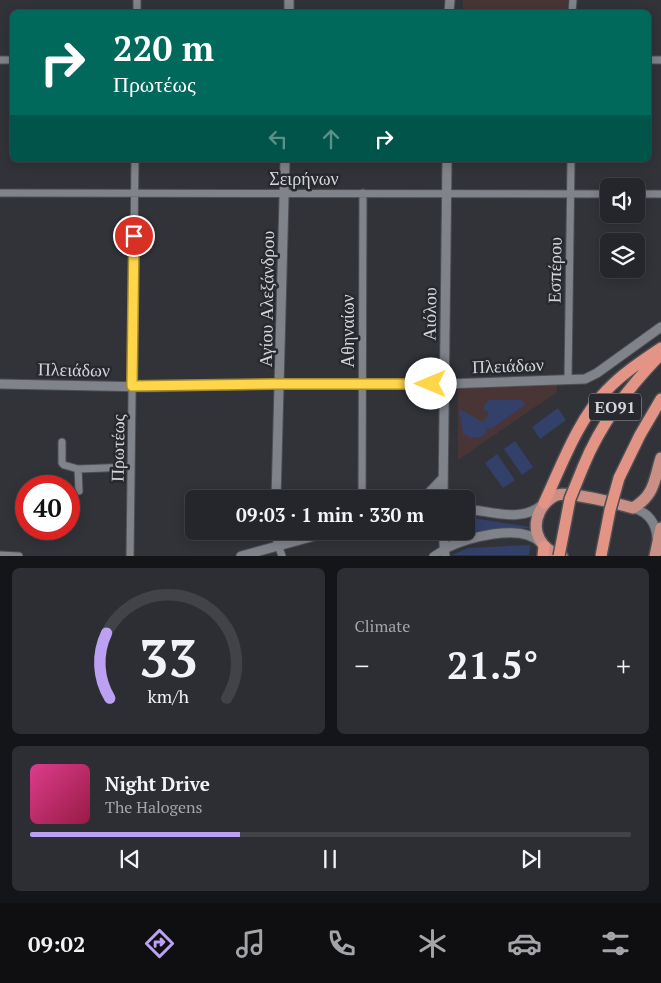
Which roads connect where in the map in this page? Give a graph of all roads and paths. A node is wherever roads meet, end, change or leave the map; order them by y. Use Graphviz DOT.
graph roads {
  1 [pos="135,162"];
  2 [pos="285,162"];
  3 [pos="447,162"];
  4 [pos="571,162"];
  5 [pos="0,193"];
  6 [pos="134,193"];
  7 [pos="285,193"];
  8 [pos="362,193"];
  9 [pos="447,193"];
  10 [pos="570,193"];
  11 [pos="600,194"];
  12 [pos="645,194"];
  13 [pos="661,194"];
  14 [pos="661,327"];
  15 [pos="661,348"];
  16 [pos="661,354"];
  17 [pos="568,380"];
  18 [pos="0,384"];
  19 [pos="281,384"];
  20 [pos="362,384"];
  21 [pos="444,384"];
  22 [pos="132,386"];
  23 [pos="661,399"];
  24 [pos="62,442"];
  25 [pos="661,458"];
  26 [pos="131,467"];
  27 [pos="78,468"];
  28 [pos="78,475"];
  29 [pos="443,478"];
  30 [pos="276,490"];
  31 [pos="362,490"];
  32 [pos="432,490"];
  33 [pos="443,490"];
  34 [pos="544,503"];
  35 [pos="633,508"];
  36 [pos="475,510"];
  37 [pos="661,528"];
  38 [pos="273,540"];
  39 [pos="278,540"];
  40 [pos="450,540"];
  41 [pos="459,542"];
  42 [pos="657,544"];
  43 [pos="543,551"];
  44 [pos="444,552"];
  45 [pos="0,555"];
  46 [pos="560,555"];
  47 [pos="19,556"];
  48 [pos="130,556"];
  49 [pos="241,556"];
  50 [pos="282,556"];
  51 [pos="433,556"];
  52 [pos="601,556"];
  53 [pos="653,556"];
  1 -- 6 [label="street, Πρωτέως"];
  2 -- 7 [label="street, Αγίου Αλεξάνδρου"];
  3 -- 9 [label="street, Αιόλου"];
  4 -- 10 [label="street, Εσπέρου"];
  5 -- 6 [label="street, Σειρήνων"];
  6 -- 7 [label="street, Σειρήνων"];
  6 -- 22 [label="street, Πρωτέως"];
  7 -- 8 [label="street, Σειρήνων"];
  7 -- 19 [label="street, Αγίου Αλεξάνδρου"];
  8 -- 9 [label="street, Σειρήνων"];
  8 -- 20 [label="street, Αθηναίων"];
  9 -- 10 [label="street, Σειρήνων"];
  9 -- 21 [label="street, Αιόλου"];
  10 -- 11 [label="street, Σειρήνων"];
  10 -- 17 [label="street, Εσπέρου"];
  12 -- 13 [label="street"];
  14 -- 17 [label="street, Πλειάδων"];
  15 -- 34 [label="highway"];
  16 -- 46 [label="highway, ΕΟ91, bridge"];
  17 -- 21 [label="street, Πλειάδων"];
  18 -- 22 [label="street, Πλειάδων"];
  19 -- 20 [label="street, Πλειάδων"];
  19 -- 22 [label="street, Πλειάδων"];
  19 -- 30 [label="street, Αγίου Αλεξάνδρου"];
  20 -- 21 [label="street, Πλειάδων"];
  20 -- 31 [label="street, Αθηναίων"];
  21 -- 29 [label="street, Αιόλου"];
  22 -- 26 [label="street, Πρωτέως"];
  23 -- 52 [label="highway, ΕΟ91, bridge"];
  24 -- 27 [label="street"];
  25 -- 35 [label="main road"];
  26 -- 27 [label="street"];
  26 -- 48 [label="street, Πρωτέως"];
  27 -- 28 [label="street"];
  29 -- 32 [label="street"];
  29 -- 33 [label="street, Αιόλου"];
  34 -- 35 [label="main road"];
  34 -- 36 [label="street"];
  34 -- 43 [label="main road"];
  35 -- 42 [label="street"];
  37 -- 42 [label="main road"];
  38 -- 49 [label="street"];
  39 -- 50 [label="street"];
  40 -- 41 [label="street"];
  41 -- 43 [label="street"];
  41 -- 44 [label="street"];
  42 -- 53 [label="main road"];
  43 -- 46 [label="main road"];
  44 -- 51 [label="street"];
  45 -- 47 [label="street"];
}
